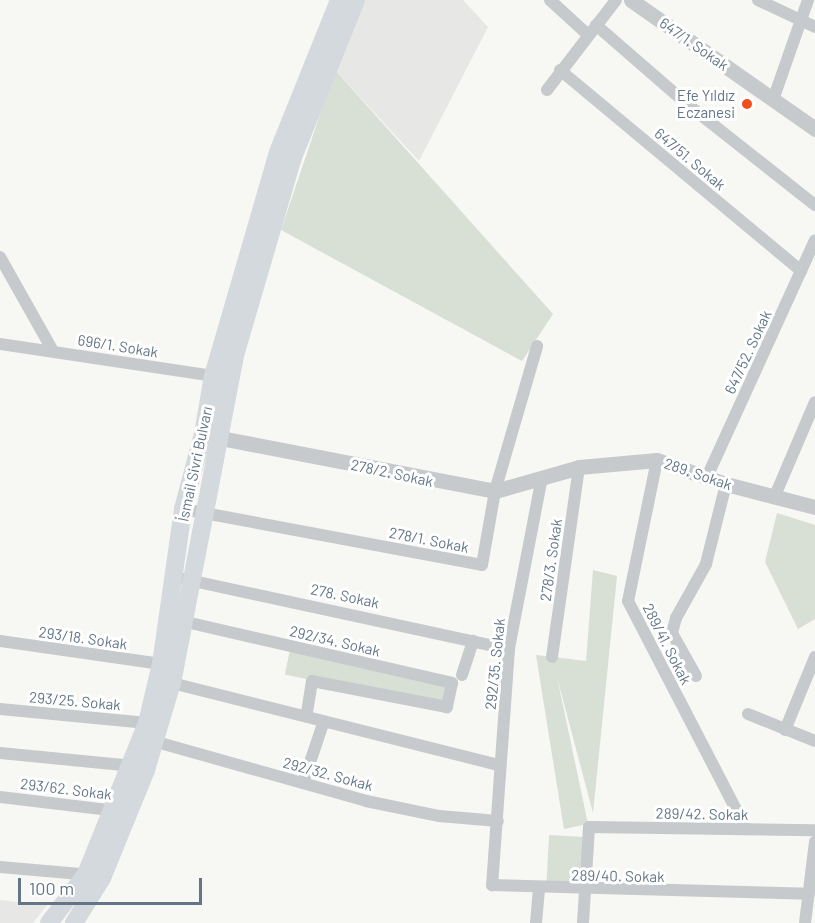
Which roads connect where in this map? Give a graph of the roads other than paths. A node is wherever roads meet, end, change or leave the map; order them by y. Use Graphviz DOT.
graph roads {
  1 [pos="550,0"];
  2 [pos="616,0"];
  3 [pos="631,0"];
  4 [pos="758,0"];
  5 [pos="808,0"];
  6 [pos="343,3"];
  7 [pos="801,21"];
  8 [pos="596,25"];
  9 [pos="815,27"];
  10 [pos="588,35"];
  11 [pos="560,70"];
  12 [pos="547,90"];
  13 [pos="773,100"];
  14 [pos="815,129"];
  15 [pos="815,205"];
  16 [pos="815,240"];
  17 [pos="0,257"];
  18 [pos="801,272"];
  19 [pos="0,344"];
  20 [pos="537,346"];
  21 [pos="53,351"];
  22 [pos="222,378"];
  23 [pos="815,402"];
  24 [pos="212,436"];
  25 [pos="657,460"];
  26 [pos="579,467"];
  27 [pos="542,477"];
  28 [pos="707,477"];
  29 [pos="726,484"];
  30 [pos="495,491"];
  31 [pos="774,498"];
  32 [pos="815,507"];
  33 [pos="183,509"];
  34 [pos="206,513"];
  35 [pos="173,578"];
  36 [pos="194,580"];
  37 [pos="186,622"];
  38 [pos="0,641"];
  39 [pos="473,641"];
  40 [pos="509,649"];
  41 [pos="552,657"];
  42 [pos="815,657"];
  43 [pos="161,664"];
  44 [pos="462,675"];
  45 [pos="696,676"];
  46 [pos="172,683"];
  47 [pos="0,709"];
  48 [pos="748,714"];
  49 [pos="306,717"];
  50 [pos="324,721"];
  51 [pos="785,730"];
  52 [pos="150,732"];
  53 [pos="815,741"];
  54 [pos="0,753"];
  55 [pos="499,765"];
  56 [pos="133,766"];
  57 [pos="303,783"];
  58 [pos="0,797"];
  59 [pos="121,811"];
  60 [pos="498,821"];
  61 [pos="746,829"];
  62 [pos="815,830"];
  63 [pos="815,842"];
  64 [pos="0,867"];
  65 [pos="94,876"];
  66 [pos="539,888"];
  67 [pos="584,890"];
  68 [pos="809,894"];
  69 [pos="49,923"];
  70 [pos="74,923"];
  71 [pos="536,923"];
  72 [pos="583,923"];
  73 [pos="805,923"];
  1 -- 10 [label="street"];
  2 -- 8 [label="street"];
  3 -- 13 [label="street, 647/1. Sokak"];
  4 -- 7 [label="street"];
  5 -- 7 [label="street"];
  6 -- 22 [label="main road, İsmail Sivri Bulvarı"];
  7 -- 9 [label="street"];
  7 -- 13 [label="street"];
  8 -- 10 [label="street"];
  8 -- 15 [label="street"];
  10 -- 11 [label="street"];
  11 -- 12 [label="street"];
  11 -- 18 [label="street, 647/51. Sokak"];
  13 -- 14 [label="street, 647/1. Sokak"];
  16 -- 18 [label="street, 647/52. Sokak"];
  17 -- 21 [label="street"];
  18 -- 28 [label="street, 647/52. Sokak"];
  19 -- 21 [label="street, 696/1. Sokak"];
  20 -- 30 [label="street, 278/1. Sokak"];
  21 -- 22 [label="street, 696/1. Sokak"];
  22 -- 24 [label="main road, İsmail Sivri Bulvarı"];
  23 -- 31 [label="street"];
  24 -- 30 [label="street, 278/2. Sokak"];
  24 -- 33 [label="main road, İsmail Sivri Bulvarı"];
  24 -- 34 [label="main road, İsmail Sivri Bulvarı"];
  25 -- 26 [label="street, 289. Sokak"];
  25 -- 28 [label="street, 289. Sokak"];
  25 -- 61 [label="street, 289/41. Sokak"];
  26 -- 27 [label="street, 278/2. Sokak"];
  26 -- 41 [label="street, 278/3. Sokak"];
  27 -- 30 [label="street, 278/2. Sokak"];
  27 -- 40 [label="street, 292/35. Sokak"];
  28 -- 29 [label="street, 289. Sokak"];
  29 -- 31 [label="street, 289. Sokak"];
  29 -- 45 [label="street"];
  30 -- 34 [label="street, 278/1. Sokak"];
  31 -- 32 [label="street, 289. Sokak"];
  33 -- 34 [label="street, 278/1. Sokak"];
  33 -- 35 [label="main road, İsmail Sivri Bulvarı"];
  34 -- 36 [label="main road, İsmail Sivri Bulvarı"];
  35 -- 36 [label="street, 278. Sokak"];
  35 -- 43 [label="main road, İsmail Sivri Bulvarı"];
  36 -- 37 [label="main road, İsmail Sivri Bulvarı"];
  36 -- 39 [label="street, 278. Sokak"];
  37 -- 46 [label="main road, İsmail Sivri Bulvarı"];
  37 -- 49 [label="street, 292/34. Sokak"];
  38 -- 43 [label="street, 293/18. Sokak"];
  39 -- 40 [label="street, 278. Sokak"];
  39 -- 44 [label="street"];
  40 -- 55 [label="street, 292/35. Sokak"];
  42 -- 51 [label="street"];
  43 -- 52 [label="main road, İsmail Sivri Bulvarı"];
  46 -- 49 [label="street"];
  46 -- 52 [label="main road, İsmail Sivri Bulvarı"];
  47 -- 52 [label="street, 293/25. Sokak"];
  48 -- 51 [label="street"];
  49 -- 50 [label="street"];
  50 -- 55 [label="street"];
  50 -- 57 [label="street"];
  51 -- 53 [label="street"];
  52 -- 56 [label="main road, İsmail Sivri Bulvarı"];
  52 -- 57 [label="street, 292/32. Sokak"];
  52 -- 59 [label="main road, İsmail Sivri Bulvarı"];
  54 -- 56 [label="street"];
  55 -- 60 [label="street, 292/35. Sokak"];
  56 -- 59 [label="main road, İsmail Sivri Bulvarı"];
  57 -- 60 [label="street, 292/32. Sokak"];
  58 -- 59 [label="street, 293/62. Sokak"];
  59 -- 65 [label="main road, İsmail Sivri Bulvarı"];
  60 -- 66 [label="street, 289/40. Sokak"];
  61 -- 62 [label="street, 289/42. Sokak"];
  61 -- 67 [label="street, 289/42. Sokak"];
  63 -- 68 [label="street"];
  64 -- 65 [label="street"];
  65 -- 69 [label="main road, İsmail Sivri Bulvarı"];
  65 -- 70 [label="main road, İsmail Sivri Bulvarı"];
  66 -- 67 [label="street, 289/40. Sokak"];
  66 -- 71 [label="street"];
  67 -- 68 [label="street, 289/40. Sokak"];
  67 -- 72 [label="street"];
  68 -- 73 [label="street"];
}
